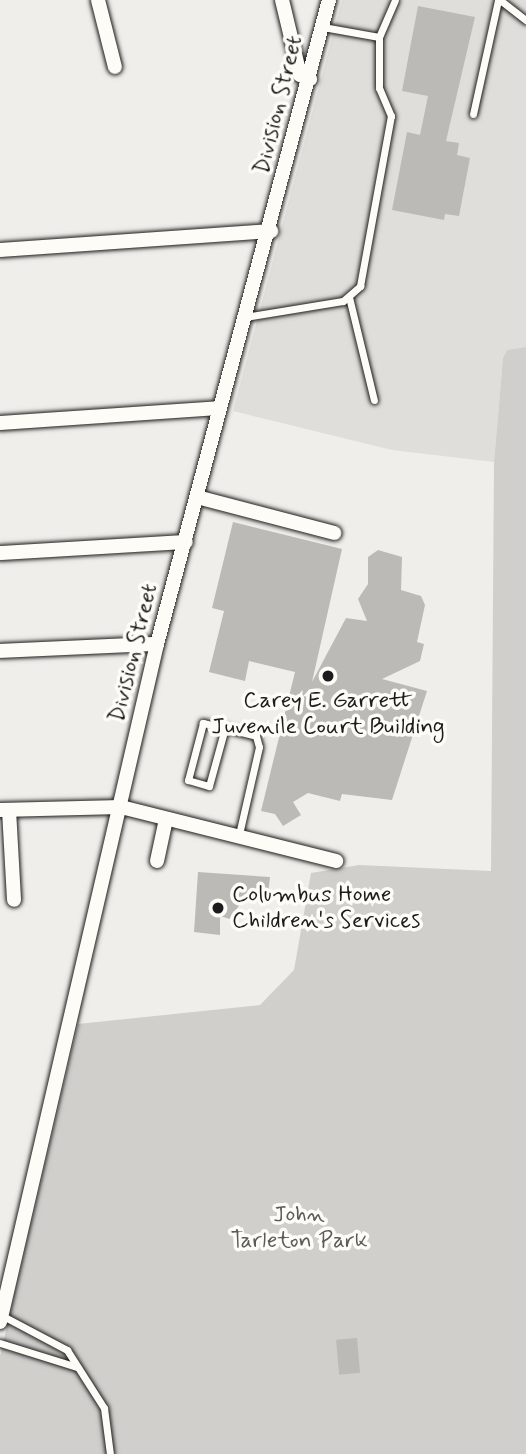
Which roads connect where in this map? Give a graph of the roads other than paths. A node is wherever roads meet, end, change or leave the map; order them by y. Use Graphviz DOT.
graph roads {
  1 [pos="99,0"];
  2 [pos="282,0"];
  3 [pos="330,0"];
  4 [pos="395,0"];
  5 [pos="499,0"];
  6 [pos="526,20"];
  7 [pos="323,27"];
  8 [pos="379,37"];
  9 [pos="115,67"];
  10 [pos="305,77"];
  11 [pos="473,114"];
  12 [pos="271,231"];
  13 [pos="0,250"];
  14 [pos="349,297"];
  15 [pos="245,317"];
  16 [pos="374,400"];
  17 [pos="219,408"];
  18 [pos="0,423"];
  19 [pos="197,498"];
  20 [pos="334,533"];
  21 [pos="186,542"];
  22 [pos="0,553"];
  23 [pos="157,644"];
  24 [pos="0,651"];
  25 [pos="225,728"];
  26 [pos="121,807"];
  27 [pos="4,810"];
  28 [pos="166,818"];
  29 [pos="239,835"];
  30 [pos="157,861"];
  31 [pos="336,861"];
  32 [pos="14,900"];
  33 [pos="1,1319"];
  34 [pos="0,1343"];
  35 [pos="78,1368"];
  36 [pos="110,1454"];
  1 -- 9 [label="street"];
  2 -- 10 [label="street"];
  3 -- 7 [label="street, Division Street"];
  4 -- 8 [label="lane"];
  5 -- 6 [label="lane"];
  5 -- 11 [label="lane"];
  7 -- 8 [label="lane"];
  7 -- 10 [label="street, Division Street"];
  8 -- 14 [label="lane"];
  10 -- 12 [label="street, Division Street"];
  12 -- 13 [label="street"];
  12 -- 15 [label="street, Division Street"];
  14 -- 15 [label="lane"];
  14 -- 16 [label="lane"];
  15 -- 17 [label="street, Division Street"];
  17 -- 18 [label="street"];
  17 -- 19 [label="street, Division Street"];
  19 -- 20 [label="street"];
  19 -- 21 [label="street, Division Street"];
  21 -- 22 [label="street"];
  21 -- 23 [label="street, Division Street"];
  23 -- 24 [label="street"];
  23 -- 26 [label="street, Division Street"];
  25 -- 25 [label="lane"];
  25 -- 29 [label="lane"];
  26 -- 27 [label="street"];
  26 -- 28 [label="street"];
  26 -- 33 [label="street, Division Street"];
  27 -- 32 [label="street"];
  28 -- 29 [label="street"];
  28 -- 30 [label="street"];
  29 -- 31 [label="street"];
  33 -- 35 [label="lane"];
  34 -- 35 [label="lane"];
  35 -- 36 [label="lane"];
}
